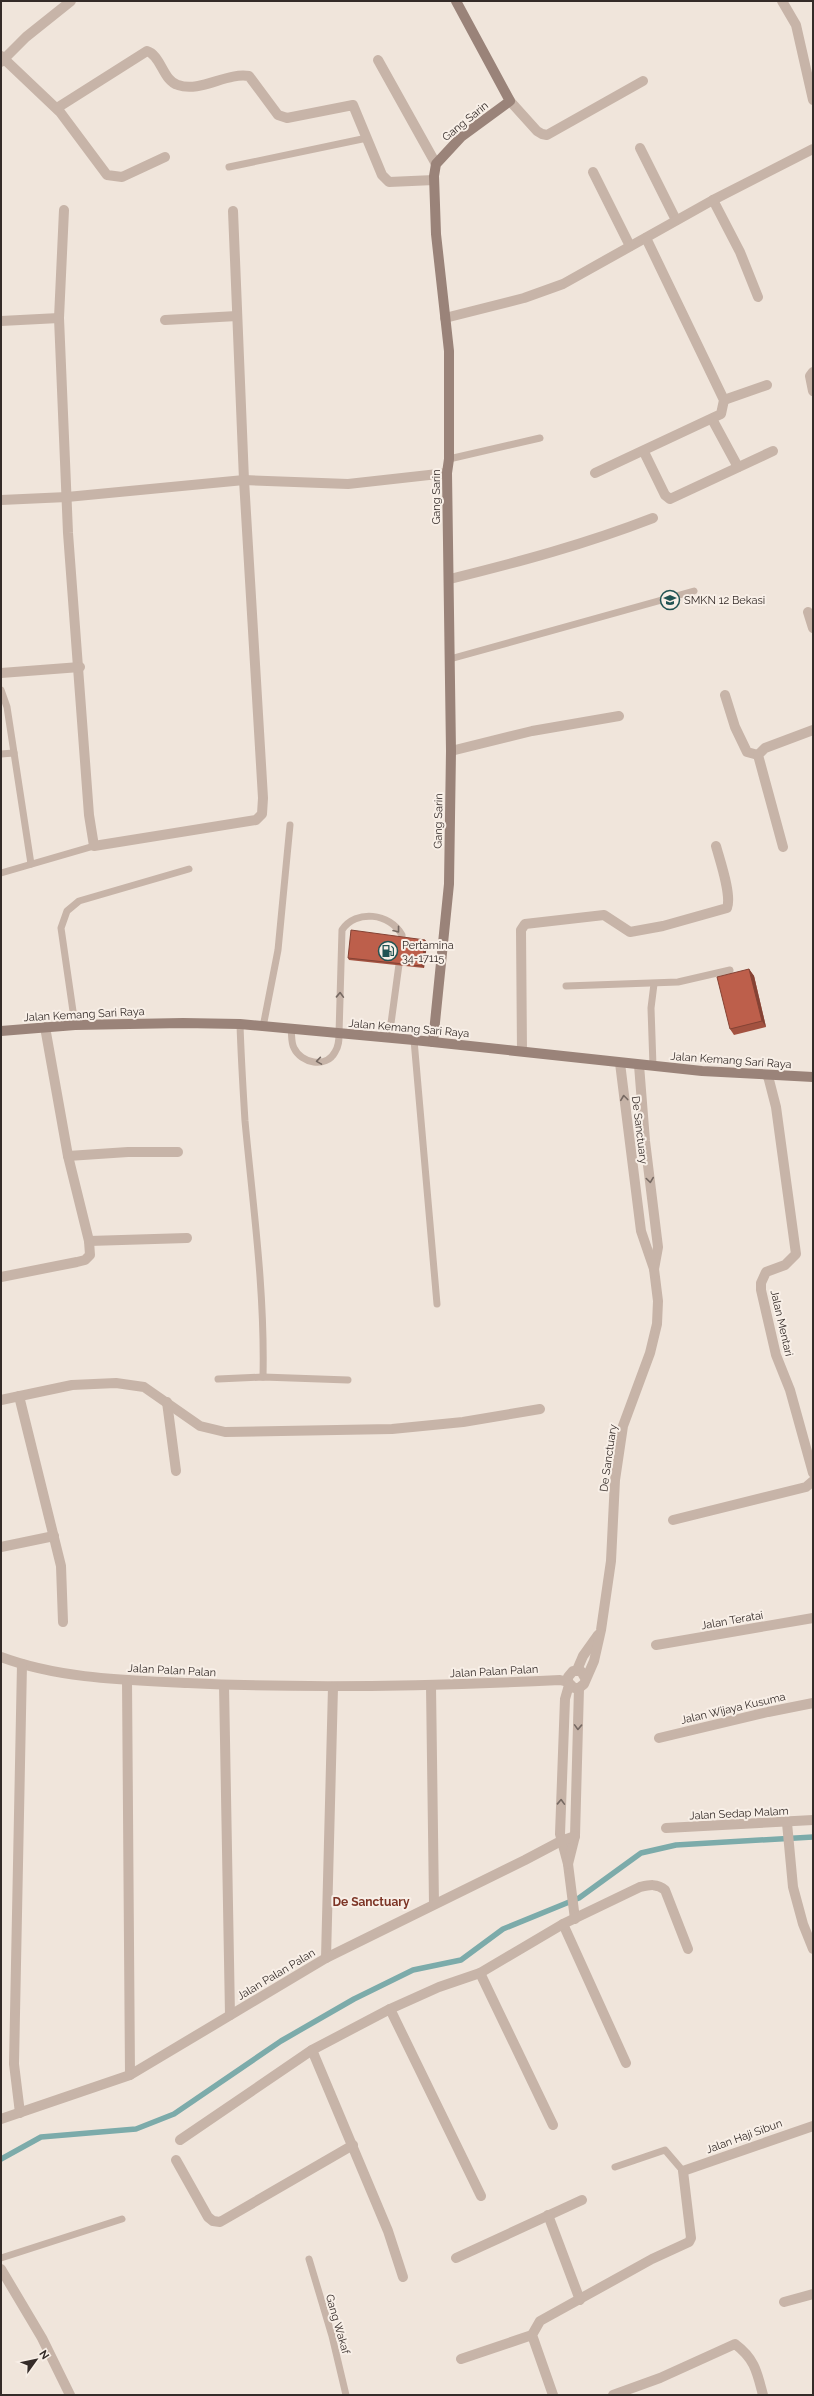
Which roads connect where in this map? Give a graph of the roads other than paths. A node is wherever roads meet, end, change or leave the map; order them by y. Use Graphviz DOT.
graph roads {
  1 [pos="71,1"];
  2 [pos="456,1"];
  3 [pos="782,1"];
  4 [pos="2,59"];
  5 [pos="378,60"];
  6 [pos="644,80"];
  7 [pos="813,100"];
  8 [pos="510,101"];
  9 [pos="57,108"];
  10 [pos="367,138"];
  11 [pos="640,148"];
  12 [pos="813,149"];
  13 [pos="165,157"];
  14 [pos="436,164"];
  15 [pos="229,167"];
  16 [pos="593,172"];
  17 [pos="434,180"];
  18 [pos="713,200"];
  19 [pos="64,210"];
  20 [pos="233,211"];
  21 [pos="676,220"];
  22 [pos="646,238"];
  23 [pos="630,246"];
  24 [pos="758,297"];
  25 [pos="237,316"];
  26 [pos="58,318"];
  27 [pos="445,318"];
  28 [pos="165,320"];
  29 [pos="1,321"];
  30 [pos="813,372"];
  31 [pos="767,385"];
  32 [pos="813,391"];
  33 [pos="724,400"];
  34 [pos="712,419"];
  35 [pos="540,438"];
  36 [pos="773,451"];
  37 [pos="644,452"];
  38 [pos="449,459"];
  39 [pos="738,467"];
  40 [pos="446,473"];
  41 [pos="595,473"];
  42 [pos="244,480"];
  43 [pos="67,496"];
  44 [pos="1,500"];
  45 [pos="653,518"];
  46 [pos="450,580"];
  47 [pos="694,591"];
  48 [pos="808,612"];
  49 [pos="813,628"];
  50 [pos="450,660"];
  51 [pos="80,667"];
  52 [pos="1,673"];
  53 [pos="1,690"];
  54 [pos="725,695"];
  55 [pos="619,716"];
  56 [pos="813,730"];
  57 [pos="451,751"];
  58 [pos="14,753"];
  59 [pos="1,754"];
  60 [pos="758,755"];
  61 [pos="290,824"];
  62 [pos="94,846"];
  63 [pos="716,846"];
  64 [pos="783,847"];
  65 [pos="31,864"];
  66 [pos="189,869"];
  67 [pos="1,873"];
  68 [pos="730,970"];
  69 [pos="654,984"];
  70 [pos="566,986"];
  71 [pos="240,1024"];
  72 [pos="75,1025"];
  73 [pos="263,1026"];
  74 [pos="45,1027"];
  75 [pos="291,1029"];
  76 [pos="1,1031"];
  77 [pos="339,1034"];
  78 [pos="388,1038"];
  79 [pos="414,1040"];
  80 [pos="433,1042"];
  81 [pos="522,1051"];
  82 [pos="620,1063"];
  83 [pos="639,1064"];
  84 [pos="653,1066"];
  85 [pos="768,1076"];
  86 [pos="813,1077"];
  87 [pos="178,1152"];
  88 [pos="68,1156"];
  89 [pos="187,1238"];
  90 [pos="89,1241"];
  91 [pos="654,1269"];
  92 [pos="1,1277"];
  93 [pos="438,1304"];
  94 [pos="263,1377"];
  95 [pos="218,1379"];
  96 [pos="348,1380"];
  97 [pos="19,1396"];
  98 [pos="1,1400"];
  99 [pos="166,1402"];
  100 [pos="540,1409"];
  101 [pos="176,1471"];
  102 [pos="813,1473"];
  103 [pos="813,1481"];
  104 [pos="673,1520"];
  105 [pos="54,1536"];
  106 [pos="1,1547"];
  107 [pos="813,1618"];
  108 [pos="63,1622"];
  109 [pos="601,1630"];
  110 [pos="656,1645"];
  111 [pos="1,1657"];
  112 [pos="22,1664"];
  113 [pos="577,1670"];
  114 [pos="585,1678"];
  115 [pos="127,1680"];
  116 [pos="566,1681"];
  117 [pos="224,1685"];
  118 [pos="431,1686"];
  119 [pos="333,1687"];
  120 [pos="579,1688"];
  121 [pos="813,1703"];
  122 [pos="659,1738"];
  123 [pos="813,1820"];
  124 [pos="787,1823"];
  125 [pos="666,1828"];
  126 [pos="575,1836"];
  127 [pos="561,1840"];
  128 [pos="568,1864"];
  129 [pos="434,1904"];
  130 [pos="575,1919"];
  131 [pos="563,1924"];
  132 [pos="813,1946"];
  133 [pos="688,1949"];
  134 [pos="326,1958"];
  135 [pos="480,1973"];
  136 [pos="390,2009"];
  137 [pos="230,2015"];
  138 [pos="312,2050"];
  139 [pos="626,2062"];
  140 [pos="130,2075"];
  141 [pos="20,2113"];
  142 [pos="1,2119"];
  143 [pos="553,2124"];
  144 [pos="813,2126"];
  145 [pos="180,2140"];
  146 [pos="353,2145"];
  147 [pos="176,2160"];
  148 [pos="615,2167"];
  149 [pos="683,2171"];
  150 [pos="481,2196"];
  151 [pos="582,2200"];
  152 [pos="548,2215"];
  153 [pos="122,2220"];
  154 [pos="1,2258"];
  155 [pos="456,2258"];
  156 [pos="309,2259"];
  157 [pos="1,2269"];
  158 [pos="403,2277"];
  159 [pos="813,2294"];
  160 [pos="580,2300"];
  161 [pos="784,2302"];
  162 [pos="532,2335"];
  163 [pos="461,2359"];
  164 [pos="70,2395"];
  165 [pos="346,2395"];
  166 [pos="553,2395"];
  167 [pos="613,2395"];
  168 [pos="763,2395"];
  1 -- 4 [label="street"];
  2 -- 8 [label="street"];
  3 -- 7 [label="street"];
  4 -- 9 [label="street"];
  5 -- 14 [label="street"];
  6 -- 8 [label="street"];
  8 -- 14 [label="street, Gang Sarin"];
  9 -- 10 [label="street"];
  9 -- 13 [label="street"];
  10 -- 15 [label="lane"];
  10 -- 17 [label="street"];
  11 -- 21 [label="street"];
  12 -- 18 [label="street"];
  14 -- 17 [label="street, Gang Sarin"];
  16 -- 23 [label="street"];
  17 -- 27 [label="street, Gang Sarin"];
  18 -- 21 [label="street"];
  18 -- 24 [label="street"];
  19 -- 26 [label="street"];
  20 -- 25 [label="street"];
  21 -- 22 [label="street"];
  22 -- 23 [label="street"];
  22 -- 33 [label="street"];
  23 -- 27 [label="street"];
  25 -- 28 [label="street"];
  25 -- 42 [label="street"];
  26 -- 29 [label="street"];
  26 -- 43 [label="street"];
  27 -- 38 [label="street, Gang Sarin"];
  30 -- 32 [label="street"];
  31 -- 33 [label="street"];
  33 -- 34 [label="street"];
  34 -- 37 [label="street"];
  34 -- 39 [label="street"];
  35 -- 38 [label="lane"];
  36 -- 39 [label="street"];
  37 -- 39 [label="street"];
  37 -- 41 [label="street"];
  38 -- 40 [label="street, Gang Sarin"];
  40 -- 42 [label="street"];
  40 -- 46 [label="street, Gang Sarin"];
  42 -- 43 [label="street"];
  42 -- 62 [label="street"];
  43 -- 44 [label="street"];
  43 -- 51 [label="street"];
  45 -- 46 [label="street"];
  46 -- 50 [label="street, Gang Sarin"];
  47 -- 50 [label="lane"];
  48 -- 49 [label="street"];
  50 -- 57 [label="street, Gang Sarin"];
  51 -- 52 [label="street"];
  51 -- 62 [label="street"];
  53 -- 58 [label="lane"];
  54 -- 60 [label="street"];
  55 -- 57 [label="street"];
  56 -- 60 [label="street"];
  57 -- 80 [label="street, Gang Sarin"];
  58 -- 59 [label="lane"];
  58 -- 65 [label="lane"];
  60 -- 64 [label="street"];
  61 -- 73 [label="lane"];
  62 -- 65 [label="lane"];
  63 -- 81 [label="street"];
  65 -- 67 [label="lane"];
  66 -- 72 [label="lane"];
  68 -- 69 [label="lane"];
  69 -- 70 [label="lane"];
  69 -- 84 [label="lane"];
  71 -- 72 [label="street, Jalan Kemang Sari Raya"];
  71 -- 73 [label="street, Jalan Kemang Sari Raya"];
  71 -- 94 [label="lane"];
  72 -- 74 [label="street, Jalan Kemang Sari Raya"];
  73 -- 75 [label="street, Jalan Kemang Sari Raya"];
  74 -- 76 [label="street, Jalan Kemang Sari Raya"];
  74 -- 88 [label="street"];
  75 -- 77 [label="street, Jalan Kemang Sari Raya"];
  77 -- 75 [label="lane, one-way"];
  77 -- 78 [label="street, Jalan Kemang Sari Raya"];
  77 -- 78 [label="lane, one-way"];
  78 -- 79 [label="street, Jalan Kemang Sari Raya"];
  79 -- 80 [label="street, Jalan Kemang Sari Raya"];
  79 -- 93 [label="lane"];
  80 -- 81 [label="street, Jalan Kemang Sari Raya"];
  81 -- 82 [label="street, Jalan Kemang Sari Raya"];
  82 -- 83 [label="street, Jalan Kemang Sari Raya"];
  91 -- 82 [label="street, De Sanctuary, one-way"];
  83 -- 84 [label="street, Jalan Kemang Sari Raya"];
  83 -- 91 [label="street, De Sanctuary, one-way"];
  84 -- 85 [label="street, Jalan Kemang Sari Raya"];
  85 -- 86 [label="street, Jalan Kemang Sari Raya"];
  85 -- 102 [label="street, Jalan Mentari"];
  87 -- 88 [label="street"];
  88 -- 90 [label="street"];
  89 -- 90 [label="street"];
  90 -- 92 [label="street"];
  91 -- 109 [label="street, De Sanctuary"];
  94 -- 95 [label="lane"];
  94 -- 96 [label="lane"];
  97 -- 98 [label="street"];
  97 -- 99 [label="street"];
  97 -- 105 [label="street"];
  99 -- 100 [label="street"];
  99 -- 101 [label="street"];
  103 -- 104 [label="street"];
  105 -- 106 [label="street"];
  105 -- 108 [label="street"];
  107 -- 110 [label="street, Jalan Teratai"];
  109 -- 113 [label="street, De Sanctuary"];
  109 -- 114 [label="street, De Sanctuary"];
  111 -- 112 [label="street, Jalan Palan Palan"];
  112 -- 115 [label="street, Jalan Palan Palan"];
  112 -- 141 [label="street"];
  113 -- 114 [label="street"];
  113 -- 116 [label="street"];
  114 -- 120 [label="street"];
  115 -- 117 [label="street, Jalan Palan Palan"];
  115 -- 140 [label="street"];
  116 -- 118 [label="street, Jalan Palan Palan"];
  116 -- 120 [label="street"];
  127 -- 116 [label="street, one-way"];
  117 -- 119 [label="street, Jalan Palan Palan"];
  117 -- 137 [label="street"];
  118 -- 119 [label="street, Jalan Palan Palan"];
  118 -- 129 [label="street"];
  119 -- 134 [label="street"];
  120 -- 126 [label="street, one-way"];
  121 -- 122 [label="street, Jalan Wijaya Kusuma"];
  123 -- 124 [label="street, Jalan Sedap Malam"];
  124 -- 125 [label="street, Jalan Sedap Malam"];
  124 -- 132 [label="street"];
  126 -- 127 [label="street, Jalan Palan Palan"];
  126 -- 128 [label="street"];
  127 -- 128 [label="street"];
  127 -- 129 [label="street, Jalan Palan Palan"];
  128 -- 130 [label="street"];
  129 -- 134 [label="street, Jalan Palan Palan"];
  130 -- 131 [label="street"];
  130 -- 133 [label="street"];
  131 -- 135 [label="street"];
  131 -- 139 [label="street"];
  134 -- 137 [label="street, Jalan Palan Palan"];
  135 -- 136 [label="street"];
  135 -- 143 [label="street"];
  136 -- 138 [label="street"];
  136 -- 150 [label="street"];
  137 -- 140 [label="street, Jalan Palan Palan"];
  138 -- 145 [label="street"];
  138 -- 146 [label="street"];
  140 -- 141 [label="street, Jalan Palan Palan"];
  141 -- 142 [label="street, Jalan Palan Palan"];
  144 -- 149 [label="street, Jalan Haji Sibun"];
  146 -- 147 [label="street"];
  146 -- 158 [label="street"];
  148 -- 149 [label="lane"];
  149 -- 160 [label="street"];
  151 -- 152 [label="street"];
  152 -- 155 [label="street"];
  152 -- 160 [label="street"];
  153 -- 154 [label="lane"];
  156 -- 165 [label="lane, Gang Wakaf"];
  157 -- 164 [label="street"];
  159 -- 161 [label="street"];
  160 -- 162 [label="street"];
  162 -- 163 [label="street"];
  162 -- 166 [label="street"];
  167 -- 168 [label="street"];
}
